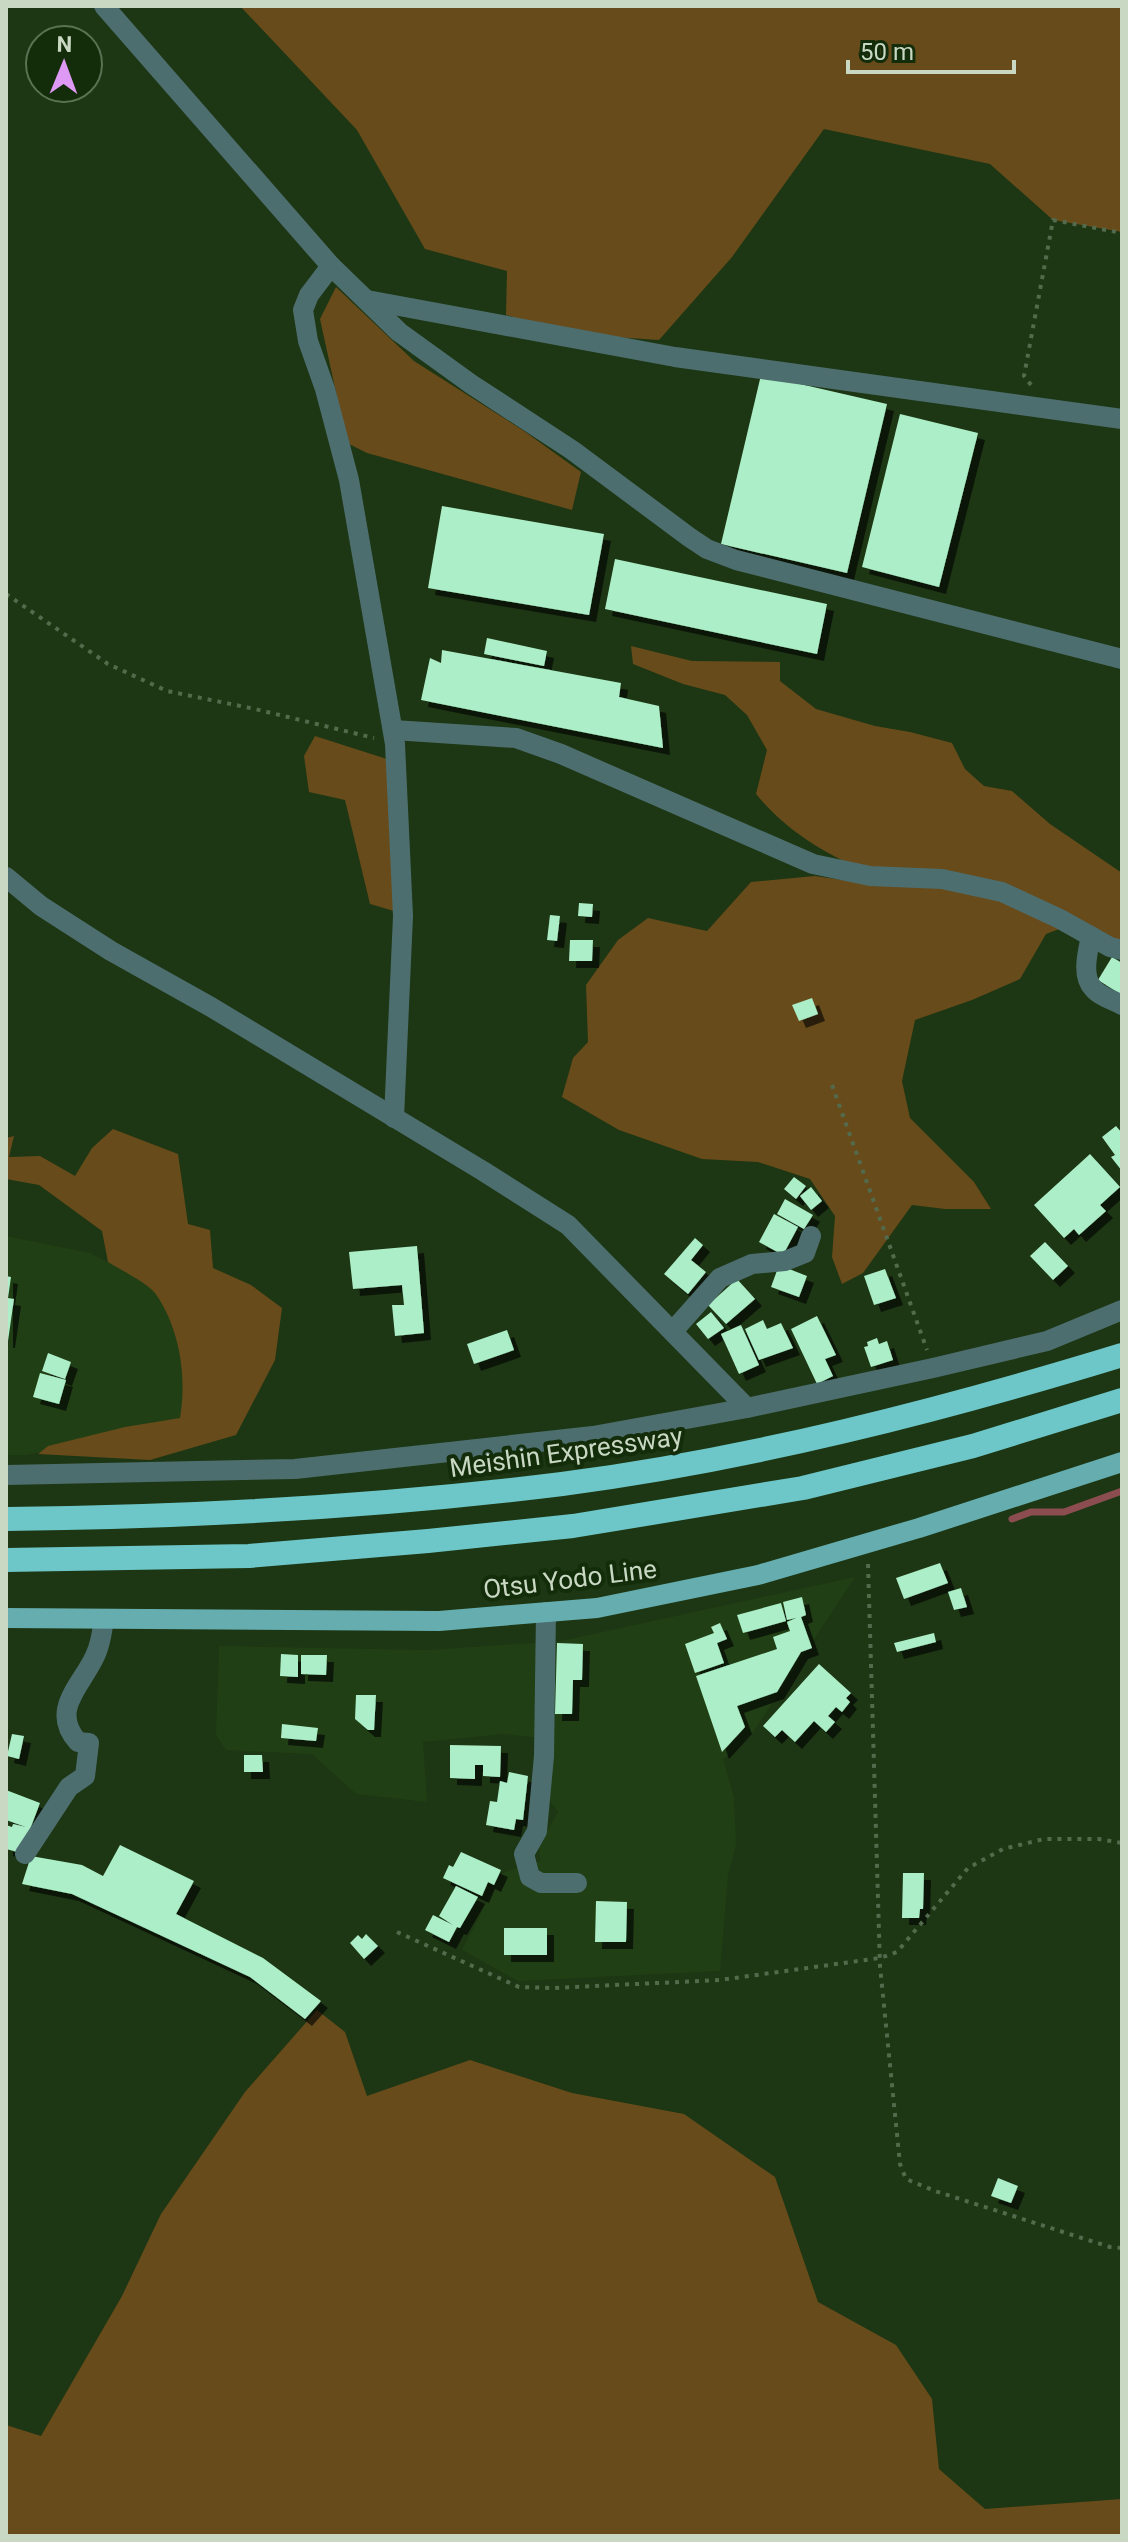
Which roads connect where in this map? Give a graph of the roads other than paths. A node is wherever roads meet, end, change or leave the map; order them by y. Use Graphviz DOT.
graph roads {
  1 [pos="104,6"];
  2 [pos="331,266"];
  3 [pos="367,300"];
  4 [pos="1122,419"];
  5 [pos="1122,659"];
  6 [pos="394,737"];
  7 [pos="6,877"];
  8 [pos="1091,936"];
  9 [pos="1122,950"];
  10 [pos="1122,1005"];
  11 [pos="394,1118"];
  12 [pos="811,1236"];
  13 [pos="1122,1310"];
  14 [pos="673,1331"];
  15 [pos="1122,1355"];
  16 [pos="1122,1400"];
  17 [pos="747,1408"];
  18 [pos="1122,1462"];
  19 [pos="6,1475"];
  20 [pos="6,1519"];
  21 [pos="6,1560"];
  22 [pos="546,1612"];
  23 [pos="6,1618"];
  24 [pos="104,1619"];
  25 [pos="25,1854"];
  26 [pos="577,1883"];
  1 -- 2 [label="street"];
  2 -- 3 [label="street"];
  2 -- 6 [label="street"];
  3 -- 4 [label="street"];
  3 -- 5 [label="street"];
  6 -- 8 [label="street"];
  6 -- 11 [label="street"];
  7 -- 11 [label="street"];
  8 -- 9 [label="street"];
  8 -- 10 [label="street"];
  11 -- 14 [label="street"];
  12 -- 14 [label="street"];
  13 -- 17 [label="street"];
  14 -- 17 [label="street"];
  15 -- 20 [label="highway, Meishin Expressway"];
  16 -- 21 [label="highway"];
  17 -- 19 [label="street"];
  18 -- 22 [label="main road, Otsu Yodo Line"];
  22 -- 24 [label="main road, Otsu Yodo Line"];
  22 -- 26 [label="street"];
  23 -- 24 [label="main road, Otsu Yodo Line"];
  24 -- 25 [label="street"];
}
